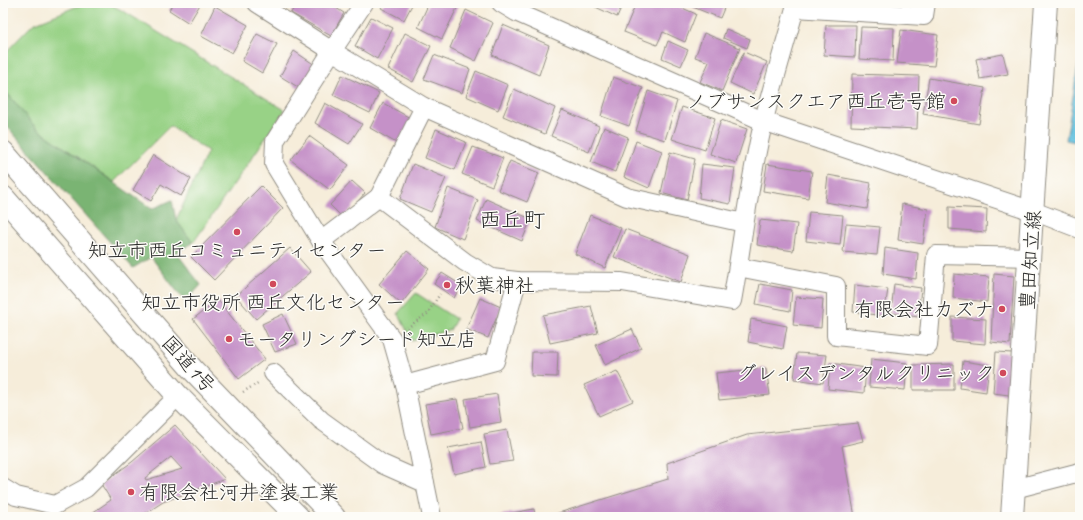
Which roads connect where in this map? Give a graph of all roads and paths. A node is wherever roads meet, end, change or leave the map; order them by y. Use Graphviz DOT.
graph roads {
  1 [pos="257,3"];
  2 [pos="364,3"];
  3 [pos="501,3"];
  4 [pos="926,3"];
  5 [pos="1046,3"];
  6 [pos="795,6"];
  7 [pos="332,51"];
  8 [pos="424,107"];
  9 [pos="763,121"];
  10 [pos="3,152"];
  11 [pos="3,197"];
  12 [pos="380,197"];
  13 [pos="1033,211"];
  14 [pos="744,223"];
  15 [pos="1080,229"];
  16 [pos="321,241"];
  17 [pos="1030,257"];
  18 [pos="738,267"];
  19 [pos="517,281"];
  20 [pos="440,294"];
  21 [pos="392,339"];
  22 [pos="273,372"];
  23 [pos="405,385"];
  24 [pos="178,396"];
  25 [pos="226,404"];
  26 [pos="1080,472"];
  27 [pos="426,483"];
  28 [pos="3,488"];
  29 [pos="1014,489"];
  30 [pos="298,517"];
  31 [pos="334,517"];
  32 [pos="432,517"];
  33 [pos="1012,517"];
  1 -- 7 [label="street"];
  2 -- 7 [label="street"];
  3 -- 9 [label="street"];
  4 -- 6 [label="street"];
  5 -- 13 [label="main road, 豊田知立線"];
  6 -- 9 [label="street"];
  7 -- 8 [label="street"];
  7 -- 16 [label="street"];
  8 -- 12 [label="street"];
  8 -- 14 [label="street"];
  9 -- 13 [label="street"];
  9 -- 14 [label="street"];
  10 -- 25 [label="main road, 国道1号"];
  11 -- 24 [label="main road, 国道1号"];
  12 -- 16 [label="street"];
  12 -- 19 [label="street"];
  13 -- 15 [label="street"];
  13 -- 17 [label="main road, 豊田知立線"];
  14 -- 18 [label="street"];
  16 -- 21 [label="street"];
  17 -- 18 [label="street"];
  17 -- 29 [label="main road, 豊田知立線"];
  18 -- 19 [label="street"];
  19 -- 23 [label="street"];
  20 -- 21 [label="path"];
  21 -- 23 [label="street"];
  22 -- 25 [label="path"];
  22 -- 27 [label="street"];
  23 -- 27 [label="street"];
  24 -- 28 [label="street"];
  24 -- 30 [label="main road, 国道1号"];
  25 -- 31 [label="main road, 国道1号"];
  26 -- 29 [label="street"];
  27 -- 32 [label="street"];
  29 -- 33 [label="main road, 豊田知立線"];
}
